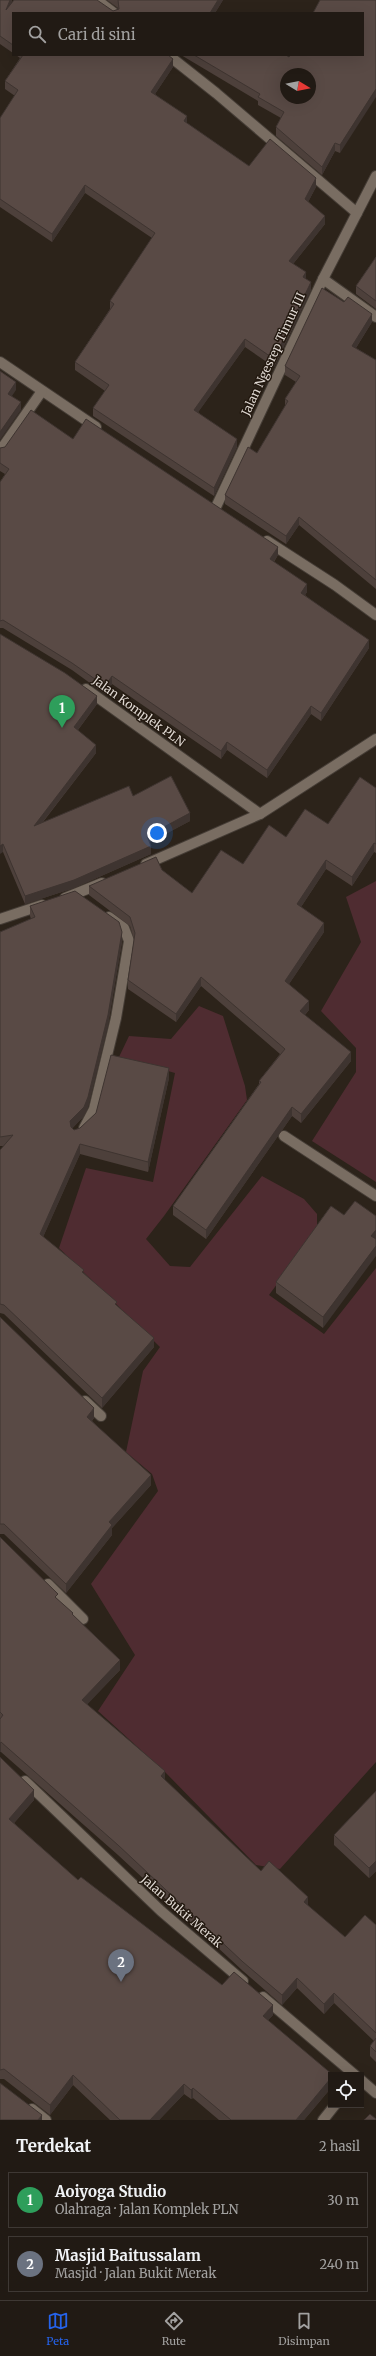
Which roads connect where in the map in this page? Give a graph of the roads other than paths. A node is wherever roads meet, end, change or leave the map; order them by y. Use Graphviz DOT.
graph roads {
  1 [pos="97,0"];
  2 [pos="113,12"];
  3 [pos="169,56"];
  4 [pos="376,176"];
  5 [pos="357,213"];
  6 [pos="322,279"];
  7 [pos="376,317"];
  8 [pos="0,362"];
  9 [pos="42,391"];
  10 [pos="106,434"];
  11 [pos="0,451"];
  12 [pos="216,507"];
  13 [pos="255,533"];
  14 [pos="376,615"];
  15 [pos="75,681"];
  16 [pos="376,739"];
  17 [pos="260,814"];
  18 [pos="135,868"];
  19 [pos="113,878"];
  20 [pos="76,894"];
  21 [pos="88,902"];
  22 [pos="99,910"];
  23 [pos="0,919"];
  24 [pos="76,1133"];
  25 [pos="284,1136"];
  26 [pos="376,1196"];
  27 [pos="78,1394"];
  28 [pos="101,1416"];
  29 [pos="39,1576"];
  30 [pos="83,1619"];
  31 [pos="18,1775"];
  32 [pos="351,2072"];
  33 [pos="364,2082"];
  34 [pos="376,2092"];
  35 [pos="23,2102"];
  36 [pos="333,2108"];
  37 [pos="46,2120"];
  38 [pos="323,2120"];
  1 -- 2 [label="street"];
  3 -- 5 [label="street"];
  4 -- 5 [label="street, Jalan Ngesrep Timur III"];
  5 -- 6 [label="street, Jalan Ngesrep Timur III"];
  6 -- 7 [label="street"];
  6 -- 12 [label="street, Jalan Ngesrep Timur III"];
  8 -- 9 [label="street"];
  9 -- 10 [label="street"];
  9 -- 11 [label="street"];
  13 -- 14 [label="street"];
  15 -- 17 [label="street, Jalan Komplek PLN"];
  16 -- 17 [label="street"];
  17 -- 18 [label="street"];
  19 -- 20 [label="street"];
  20 -- 21 [label="street"];
  20 -- 23 [label="street"];
  22 -- 24 [label="street"];
  25 -- 26 [label="street"];
  27 -- 28 [label="street"];
  29 -- 30 [label="street"];
  31 -- 32 [label="street, Jalan Bukit Merak"];
  33 -- 34 [label="street"];
  35 -- 37 [label="street"];
  36 -- 38 [label="street"];
}
